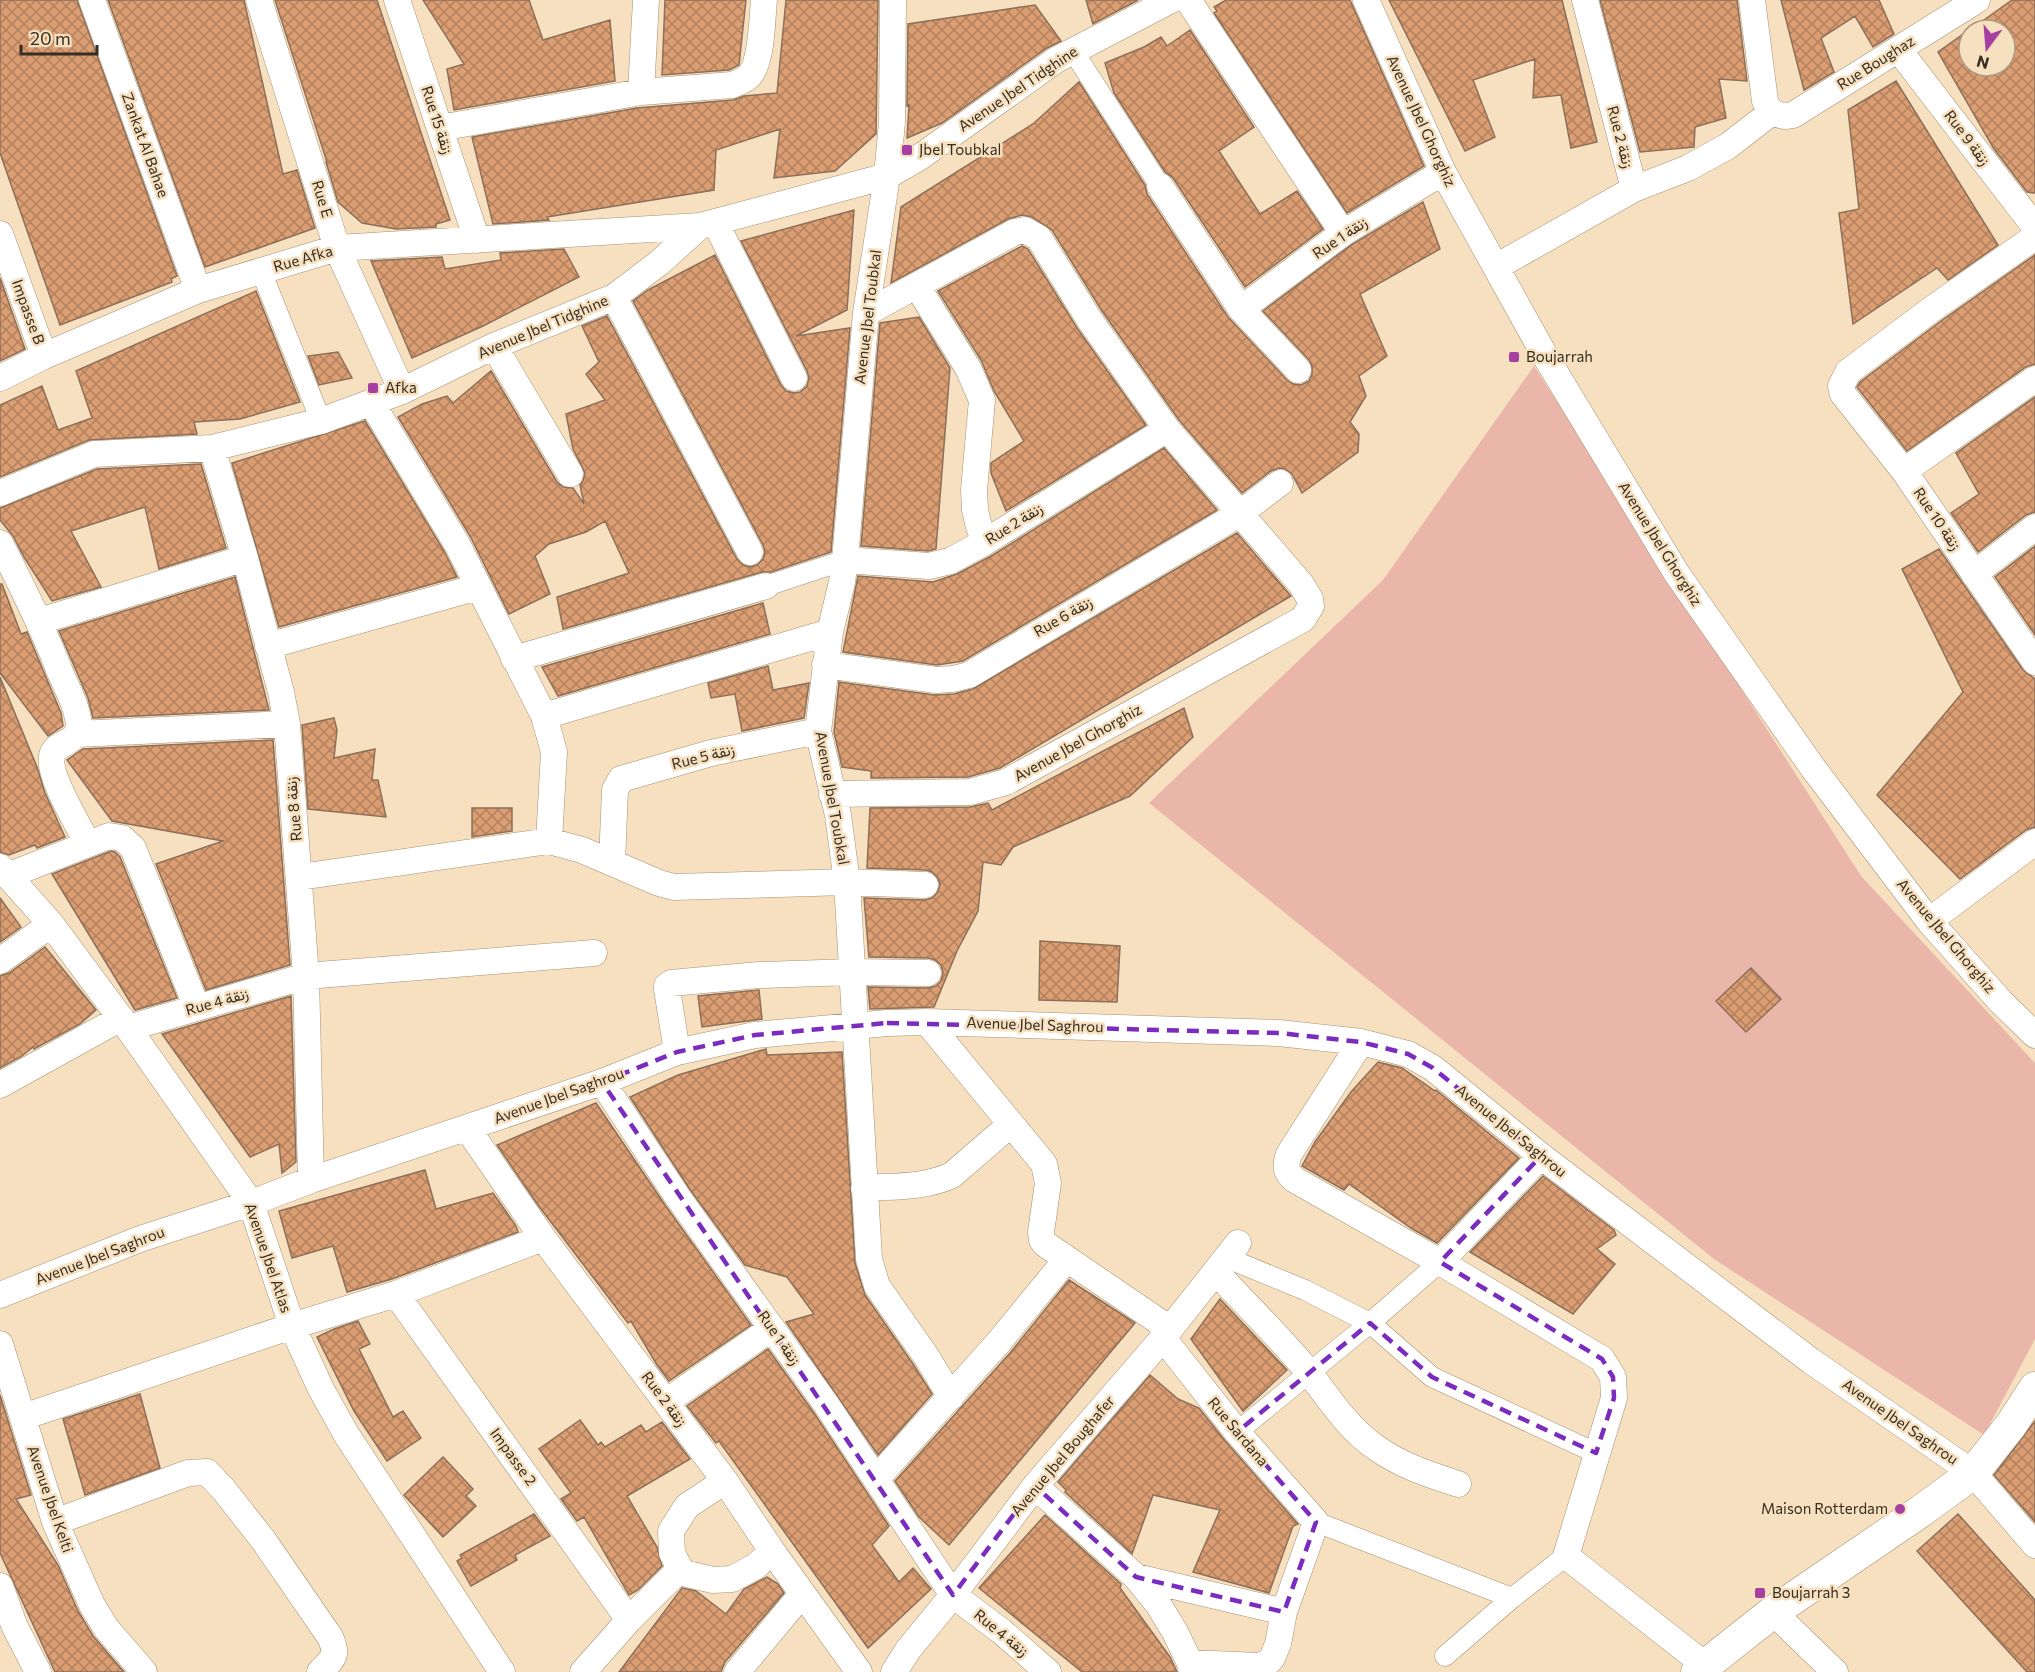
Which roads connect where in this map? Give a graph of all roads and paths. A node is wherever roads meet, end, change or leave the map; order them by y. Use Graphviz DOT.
graph roads {
  1 [pos="93,0"];
  2 [pos="260,0"];
  3 [pos="397,0"];
  4 [pos="646,0"];
  5 [pos="764,0"];
  6 [pos="893,0"];
  7 [pos="1188,0"];
  8 [pos="1366,0"];
  9 [pos="1585,0"];
  10 [pos="1752,0"];
  11 [pos="1977,0"];
  12 [pos="1157,3"];
  13 [pos="1899,49"];
  14 [pos="1073,51"];
  15 [pos="641,92"];
  16 [pos="1772,112"];
  17 [pos="440,128"];
  18 [pos="1443,172"];
  19 [pos="887,176"];
  20 [pos="1160,186"];
  21 [pos="1634,189"];
  22 [pos="707,224"];
  23 [pos="2035,227"];
  24 [pos="1343,233"];
  25 [pos="0,234"];
  26 [pos="2035,237"];
  27 [pos="477,240"];
  28 [pos="337,248"];
  29 [pos="1496,267"];
  30 [pos="261,271"];
  31 [pos="917,286"];
  32 [pos="198,290"];
  33 [pos="614,297"];
  34 [pos="1241,309"];
  35 [pos="866,313"];
  36 [pos="494,346"];
  37 [pos="44,356"];
  38 [pos="1298,370"];
  39 [pos="0,378"];
  40 [pos="794,378"];
  41 [pos="2035,379"];
  42 [pos="402,391"];
  43 [pos="371,402"];
  44 [pos="321,421"];
  45 [pos="1167,429"];
  46 [pos="212,448"];
  47 [pos="1904,471"];
  48 [pos="570,474"];
  49 [pos="1280,483"];
  50 [pos="0,493"];
  51 [pos="1239,514"];
  52 [pos="2035,527"];
  53 [pos="0,543"];
  54 [pos="985,543"];
  55 [pos="750,552"];
  56 [pos="245,558"];
  57 [pos="845,560"];
  58 [pos="1974,574"];
  59 [pos="766,586"];
  60 [pos="478,587"];
  61 [pos="40,621"];
  62 [pos="830,632"];
  63 [pos="268,646"];
  64 [pos="514,659"];
  65 [pos="2035,662"];
  66 [pos="825,665"];
  67 [pos="544,716"];
  68 [pos="287,724"];
  69 [pos="818,731"];
  70 [pos="77,734"];
  71 [pos="832,794"];
  72 [pos="549,841"];
  73 [pos="2035,842"];
  74 [pos="88,844"];
  75 [pos="612,862"];
  76 [pos="4,872"];
  77 [pos="300,877"];
  78 [pos="847,882"];
  79 [pos="925,885"];
  80 [pos="1929,921"];
  81 [pos="51,924"];
  82 [pos="594,953"];
  83 [pos="0,961"];
  84 [pos="852,972"];
  85 [pos="928,973"];
  86 [pos="306,976"];
  87 [pos="197,1008"];
  88 [pos="927,1022"];
  89 [pos="125,1023"];
  90 [pos="856,1026"];
  91 [pos="2035,1035"];
  92 [pos="1361,1042"];
  93 [pos="677,1052"];
  94 [pos="602,1082"];
  95 [pos="0,1085"];
  96 [pos="1011,1124"];
  97 [pos="467,1128"];
  98 [pos="1541,1156"];
  99 [pos="311,1180"];
  100 [pos="864,1188"];
  101 [pos="251,1203"];
  102 [pos="543,1238"];
  103 [pos="1227,1258"];
  104 [pos="1066,1260"];
  105 [pos="1440,1262"];
  106 [pos="396,1294"];
  107 [pos="0,1295"];
  108 [pos="1370,1323"];
  109 [pos="291,1326"];
  110 [pos="772,1328"];
  111 [pos="1167,1334"];
  112 [pos="0,1344"];
  113 [pos="1309,1373"];
  114 [pos="2035,1388"];
  115 [pos="951,1398"];
  116 [pos="666,1402"];
  117 [pos="23,1417"];
  118 [pos="1237,1432"];
  119 [pos="1596,1453"];
  120 [pos="1973,1473"];
  121 [pos="877,1478"];
  122 [pos="725,1481"];
  123 [pos="1458,1484"];
  124 [pos="1035,1486"];
  125 [pos="55,1522"];
  126 [pos="1316,1522"];
  127 [pos="2035,1545"];
  128 [pos="771,1551"];
  129 [pos="1566,1556"];
  130 [pos="680,1569"];
  131 [pos="1136,1576"];
  132 [pos="0,1586"];
  133 [pos="802,1594"];
  134 [pos="953,1595"];
  135 [pos="1512,1598"];
  136 [pos="1284,1612"];
  137 [pos="1773,1612"];
  138 [pos="629,1620"];
  139 [pos="1445,1656"];
  140 [pos="1191,1668"];
  141 [pos="1701,1668"];
  142 [pos="38,1672"];
  143 [pos="144,1672"];
  144 [pos="320,1672"];
  145 [pos="502,1672"];
  146 [pos="584,1672"];
  147 [pos="737,1672"];
  148 [pos="859,1672"];
  149 [pos="894,1672"];
  150 [pos="1048,1672"];
  151 [pos="1835,1672"];
  1 -- 32 [label="street, Zankat Al Bahae"];
  2 -- 28 [label="street, Rue E"];
  3 -- 17 [label="street, Rue 15 زنقة"];
  4 -- 15 [label="street"];
  5 -- 15 [label="street"];
  6 -- 19 [label="street, Avenue Jbel Toubkal"];
  7 -- 24 [label="street"];
  8 -- 18 [label="street, Avenue Jbel Ghorghiz"];
  9 -- 21 [label="street, Rue 2 زنقة"];
  10 -- 16 [label="street"];
  11 -- 13 [label="street, Rue Boughaz"];
  12 -- 14 [label="street, Avenue Jbel Tidghine"];
  13 -- 16 [label="street, Rue Boughaz"];
  13 -- 23 [label="street, Rue 9 زنقة"];
  14 -- 19 [label="street, Avenue Jbel Tidghine"];
  14 -- 20 [label="street"];
  15 -- 17 [label="street"];
  16 -- 21 [label="street, Rue 2 زنقة"];
  17 -- 27 [label="street, Rue 15 زنقة"];
  18 -- 24 [label="street, Rue 1 زنقة"];
  18 -- 29 [label="street, Avenue Jbel Ghorghiz"];
  19 -- 22 [label="street, Avenue Jbel Tidghine"];
  19 -- 35 [label="street, Avenue Jbel Toubkal"];
  20 -- 34 [label="street"];
  21 -- 29 [label="street"];
  22 -- 27 [label="street, Rue Afka"];
  22 -- 33 [label="street, Avenue Jbel Tidghine"];
  22 -- 40 [label="street"];
  24 -- 34 [label="street, Rue 1 زنقة"];
  25 -- 37 [label="street, Impasse B"];
  26 -- 47 [label="street, Rue 10 زنقة"];
  27 -- 28 [label="street, Rue Afka"];
  28 -- 30 [label="street, Rue Afka"];
  28 -- 42 [label="street, Rue E"];
  29 -- 80 [label="street, Avenue Jbel Ghorghiz"];
  30 -- 32 [label="street, Rue Afka"];
  30 -- 44 [label="street"];
  31 -- 35 [label="street"];
  31 -- 45 [label="street"];
  31 -- 54 [label="street"];
  32 -- 37 [label="street, Rue Afka"];
  33 -- 36 [label="street, Avenue Jbel Tidghine"];
  33 -- 55 [label="street"];
  34 -- 38 [label="street"];
  35 -- 57 [label="street, Avenue Jbel Toubkal"];
  36 -- 42 [label="street, Avenue Jbel Tidghine"];
  36 -- 48 [label="street"];
  37 -- 39 [label="street, Rue Afka"];
  41 -- 47 [label="street"];
  42 -- 43 [label="street, Avenue Jbel Tidghine"];
  43 -- 44 [label="street, Avenue Jbel Tidghine"];
  43 -- 60 [label="street"];
  44 -- 46 [label="street, Avenue Jbel Tidghine"];
  45 -- 51 [label="street"];
  45 -- 54 [label="street, Rue 2 زنقة"];
  46 -- 50 [label="street, Avenue Jbel Tidghine"];
  46 -- 56 [label="street, Rue 8 زنقة"];
  47 -- 58 [label="street, Rue 10 زنقة"];
  49 -- 51 [label="street, Rue 6 زنقة"];
  51 -- 66 [label="street, Rue 6 زنقة"];
  51 -- 71 [label="street, Avenue Jbel Ghorghiz"];
  52 -- 58 [label="street"];
  53 -- 61 [label="street"];
  54 -- 57 [label="street, Rue 2 زنقة"];
  56 -- 61 [label="street"];
  56 -- 63 [label="street, Rue 8 زنقة"];
  57 -- 59 [label="street"];
  57 -- 62 [label="street, Avenue Jbel Toubkal"];
  58 -- 65 [label="street, Rue 10 زنقة"];
  59 -- 64 [label="street"];
  60 -- 63 [label="street"];
  60 -- 64 [label="street"];
  61 -- 70 [label="street"];
  62 -- 66 [label="street, Avenue Jbel Toubkal"];
  62 -- 67 [label="street"];
  63 -- 68 [label="street, Rue 8 زنقة"];
  64 -- 67 [label="street"];
  66 -- 69 [label="street, Avenue Jbel Toubkal"];
  67 -- 72 [label="street"];
  68 -- 70 [label="street"];
  68 -- 77 [label="street, Rue 8 زنقة"];
  69 -- 71 [label="street, Avenue Jbel Toubkal"];
  69 -- 75 [label="street, Rue 5 زنقة"];
  70 -- 74 [label="street"];
  71 -- 78 [label="street, Avenue Jbel Toubkal"];
  72 -- 75 [label="street"];
  72 -- 77 [label="street"];
  73 -- 80 [label="street"];
  74 -- 76 [label="street"];
  74 -- 87 [label="street"];
  75 -- 78 [label="street"];
  76 -- 81 [label="street, Avenue Jbel Atlas"];
  77 -- 86 [label="street, Rue 8 زنقة"];
  78 -- 79 [label="street"];
  78 -- 84 [label="street, Avenue Jbel Toubkal"];
  80 -- 91 [label="street, Avenue Jbel Ghorghiz"];
  81 -- 83 [label="street"];
  81 -- 89 [label="street, Avenue Jbel Atlas"];
  82 -- 86 [label="street, Rue 4 زنقة"];
  84 -- 85 [label="street"];
  84 -- 90 [label="street, Avenue Jbel Toubkal"];
  84 -- 93 [label="street"];
  86 -- 87 [label="street, Rue 4 زنقة"];
  86 -- 99 [label="street, Rue 8 زنقة"];
  87 -- 89 [label="street, Rue 4 زنقة"];
  88 -- 90 [label="street, Avenue Jbel Saghrou"];
  88 -- 92 [label="street, Avenue Jbel Saghrou"];
  88 -- 96 [label="street"];
  89 -- 95 [label="street, Rue 4 زنقة"];
  89 -- 101 [label="street, Avenue Jbel Atlas"];
  90 -- 93 [label="street, Avenue Jbel Saghrou"];
  90 -- 100 [label="street, Avenue Jbel Toubkal"];
  92 -- 98 [label="street, Avenue Jbel Saghrou"];
  92 -- 105 [label="street"];
  93 -- 94 [label="street, Avenue Jbel Saghrou"];
  94 -- 97 [label="street, Avenue Jbel Saghrou"];
  94 -- 110 [label="street, Rue 1 زنقة"];
  96 -- 100 [label="street"];
  96 -- 104 [label="street, Rue Sardana"];
  97 -- 99 [label="street, Avenue Jbel Saghrou"];
  97 -- 102 [label="street, Rue 2 زنقة"];
  98 -- 105 [label="street"];
  98 -- 120 [label="street, Avenue Jbel Saghrou"];
  99 -- 101 [label="street, Avenue Jbel Saghrou"];
  100 -- 115 [label="street, Avenue Jbel Toubkal"];
  101 -- 107 [label="street, Avenue Jbel Saghrou"];
  101 -- 109 [label="street, Avenue Jbel Atlas"];
  102 -- 106 [label="street"];
  102 -- 116 [label="street, Rue 2 زنقة"];
  103 -- 108 [label="street"];
  103 -- 111 [label="street, Avenue Jbel Boughafer"];
  103 -- 113 [label="street"];
  104 -- 111 [label="street, Rue Sardana"];
  104 -- 115 [label="street"];
  105 -- 108 [label="street"];
  105 -- 119 [label="street"];
  106 -- 109 [label="street"];
  106 -- 138 [label="street, Impasse 2"];
  108 -- 113 [label="street"];
  108 -- 119 [label="street"];
  109 -- 117 [label="street"];
  109 -- 145 [label="street, Avenue Jbel Atlas"];
  110 -- 116 [label="street"];
  110 -- 121 [label="street, Rue 1 زنقة"];
  111 -- 118 [label="street, Rue Sardana"];
  111 -- 124 [label="street, Avenue Jbel Boughafer"];
  112 -- 117 [label="street, Avenue Jbel Kelti"];
  113 -- 118 [label="street"];
  113 -- 123 [label="street"];
  114 -- 120 [label="street"];
  115 -- 121 [label="street"];
  116 -- 122 [label="street, Rue 2 زنقة"];
  117 -- 125 [label="street, Avenue Jbel Kelti"];
  118 -- 126 [label="street, Rue Sardana"];
  119 -- 129 [label="street"];
  120 -- 127 [label="street, Avenue Jbel Saghrou"];
  120 -- 137 [label="street"];
  121 -- 134 [label="street, Rue 1 زنقة"];
  122 -- 128 [label="street, Rue 2 زنقة"];
  122 -- 130 [label="street"];
  124 -- 131 [label="street"];
  124 -- 134 [label="street, Avenue Jbel Boughafer"];
  125 -- 143 [label="street, Avenue Jbel Kelti"];
  125 -- 144 [label="street"];
  126 -- 135 [label="street"];
  126 -- 136 [label="street"];
  128 -- 130 [label="street"];
  128 -- 133 [label="street, Rue 2 زنقة"];
  129 -- 135 [label="street"];
  129 -- 141 [label="street"];
  130 -- 138 [label="street"];
  131 -- 136 [label="street"];
  131 -- 140 [label="street"];
  132 -- 142 [label="street"];
  133 -- 147 [label="street"];
  133 -- 148 [label="street, Rue 2 زنقة"];
  134 -- 149 [label="street, Avenue Jbel Boughafer"];
  134 -- 150 [label="street, Rue 4 زنقة"];
  135 -- 139 [label="street"];
  136 -- 140 [label="street"];
  137 -- 141 [label="street"];
  137 -- 151 [label="street"];
  138 -- 146 [label="street"];
}
